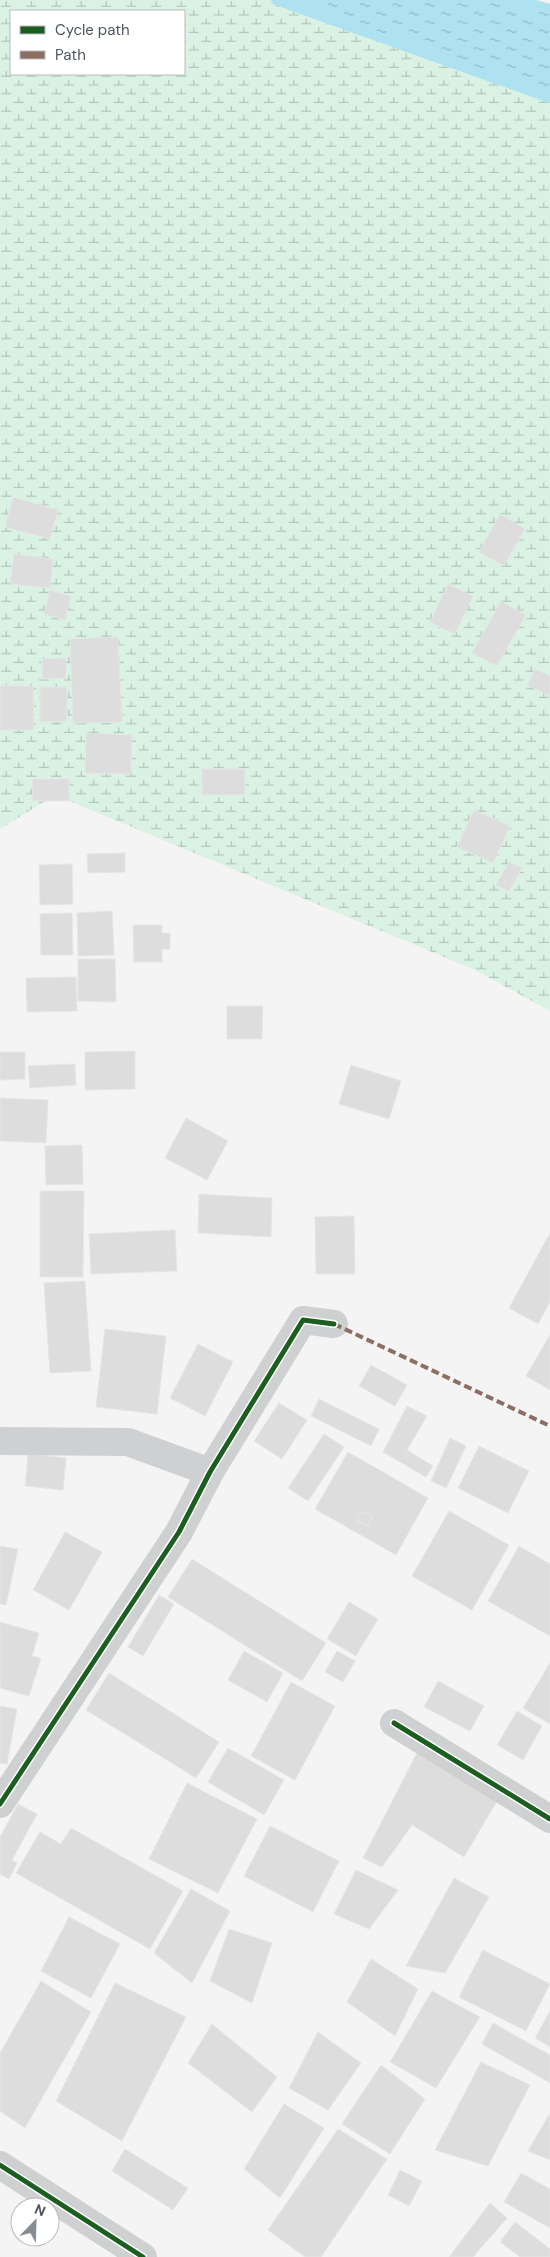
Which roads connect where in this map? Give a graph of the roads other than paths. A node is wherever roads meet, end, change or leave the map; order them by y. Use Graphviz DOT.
graph roads {
  1 [pos="334,1324"];
  2 [pos="0,1441"];
  3 [pos="210,1472"];
  4 [pos="394,1723"];
  5 [pos="0,1804"];
  6 [pos="550,1819"];
  7 [pos="0,2165"];
  8 [pos="143,2257"];
  1 -- 3 [label="street"];
  2 -- 3 [label="street"];
  3 -- 5 [label="street"];
  4 -- 6 [label="street"];
  7 -- 8 [label="street"];
}
